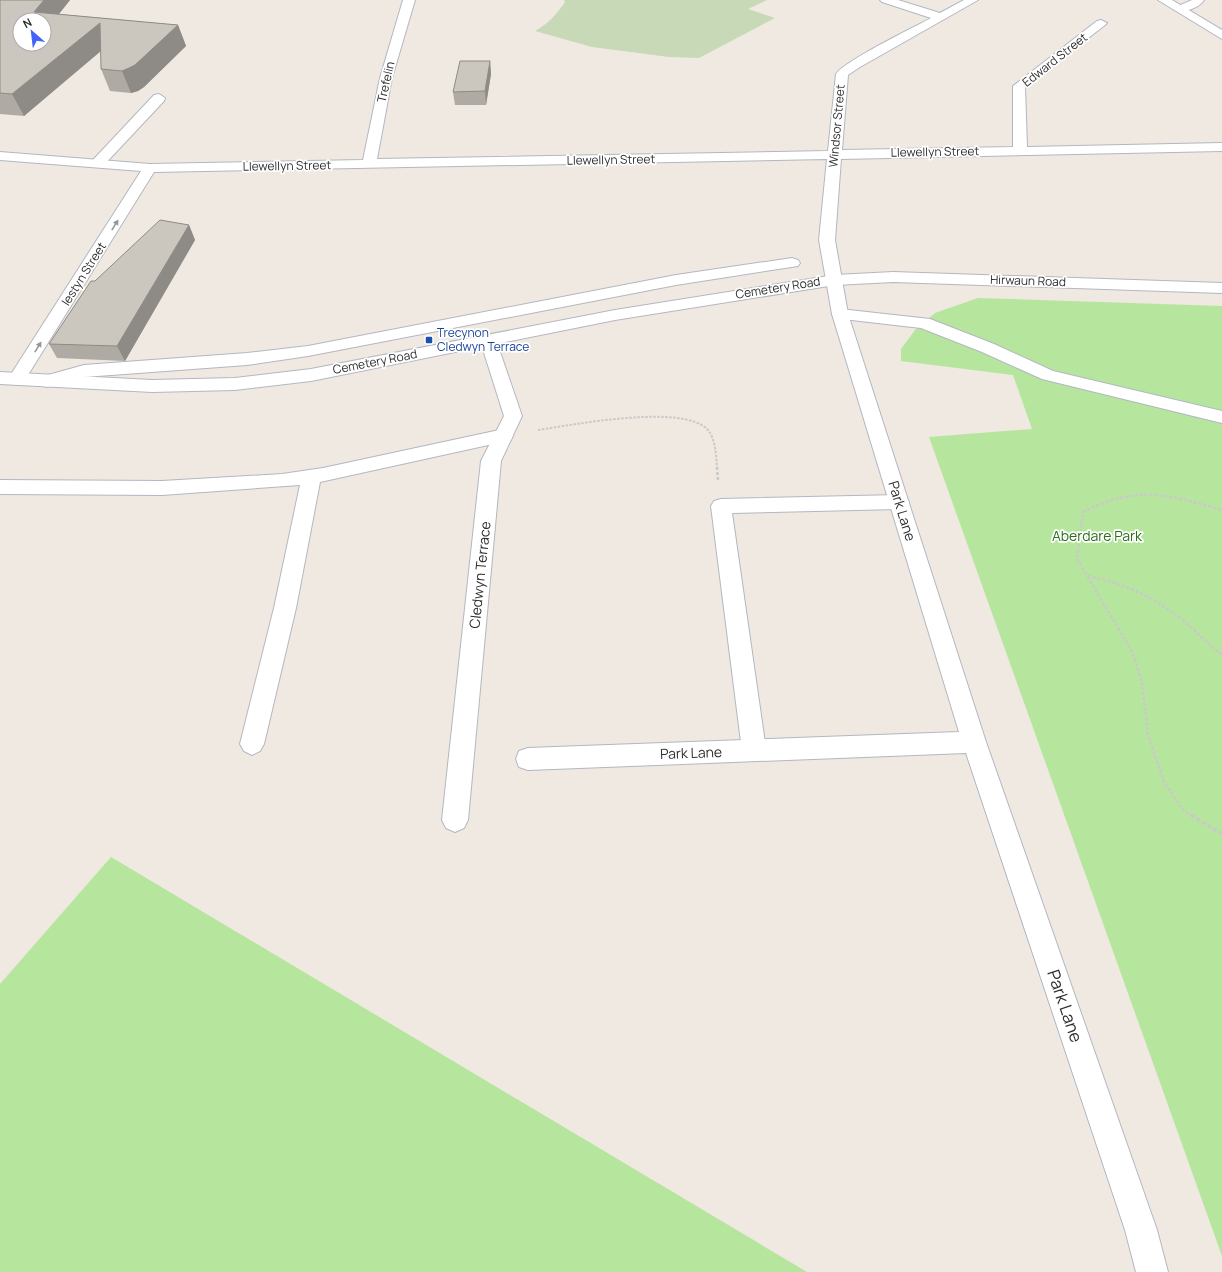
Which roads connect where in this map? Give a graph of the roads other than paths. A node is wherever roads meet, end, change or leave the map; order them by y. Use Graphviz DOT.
graph roads {
  1 [pos="409,0"];
  2 [pos="886,0"];
  3 [pos="972,0"];
  4 [pos="1164,0"];
  5 [pos="1198,0"];
  6 [pos="1180,9"];
  7 [pos="941,17"];
  8 [pos="1101,23"];
  9 [pos="1222,35"];
  10 [pos="159,98"];
  11 [pos="1222,146"];
  12 [pos="1020,150"];
  13 [pos="834,155"];
  14 [pos="0,156"];
  15 [pos="97,164"];
  16 [pos="369,165"];
  17 [pos="150,168"];
  18 [pos="792,263"];
  19 [pos="706,276"];
  20 [pos="835,280"];
  21 [pos="1222,288"];
  22 [pos="722,297"];
  23 [pos="840,314"];
  24 [pos="488,340"];
  25 [pos="0,378"];
  26 [pos="17,380"];
  27 [pos="47,381"];
  28 [pos="1222,417"];
  29 [pos="504,435"];
  30 [pos="311,477"];
  31 [pos="0,487"];
  32 [pos="899,502"];
  33 [pos="974,742"];
  34 [pos="252,744"];
  35 [pos="754,750"];
  36 [pos="528,759"];
  37 [pos="455,820"];
  38 [pos="1152,1272"];
  1 -- 16 [label="street, Trefelin"];
  2 -- 7 [label="street"];
  3 -- 7 [label="street, Windsor Street"];
  4 -- 6 [label="street"];
  5 -- 6 [label="street"];
  6 -- 9 [label="street"];
  7 -- 13 [label="street, Windsor Street"];
  8 -- 12 [label="street, Edward Street"];
  10 -- 15 [label="street"];
  11 -- 12 [label="street, Llewellyn Street"];
  12 -- 13 [label="street, Llewellyn Street"];
  13 -- 16 [label="street, Llewellyn Street"];
  13 -- 20 [label="street, Windsor Street"];
  14 -- 15 [label="street, Llewellyn Street"];
  15 -- 17 [label="street, Llewellyn Street"];
  16 -- 17 [label="street, Llewellyn Street"];
  26 -- 17 [label="street, Iestyn Street, one-way"];
  18 -- 19 [label="street, Cemetery Road"];
  19 -- 22 [label="street, Cemetery Road"];
  19 -- 27 [label="street, Cemetery Road"];
  20 -- 21 [label="street, Hirwaun Road"];
  20 -- 22 [label="street, Cemetery Road"];
  20 -- 23 [label="street, Park Lane"];
  22 -- 24 [label="street, Cemetery Road"];
  23 -- 28 [label="street"];
  23 -- 32 [label="street, Park Lane"];
  24 -- 27 [label="street, Cemetery Road"];
  24 -- 29 [label="street, Cledwyn Terrace"];
  25 -- 26 [label="street, Cemetery Road"];
  26 -- 27 [label="street, Cemetery Road"];
  29 -- 30 [label="street"];
  29 -- 37 [label="street, Cledwyn Terrace"];
  30 -- 31 [label="street"];
  30 -- 34 [label="street"];
  32 -- 33 [label="street, Park Lane"];
  32 -- 35 [label="street"];
  33 -- 35 [label="street, Park Lane"];
  33 -- 38 [label="street, Park Lane"];
  35 -- 36 [label="street, Park Lane"];
}
